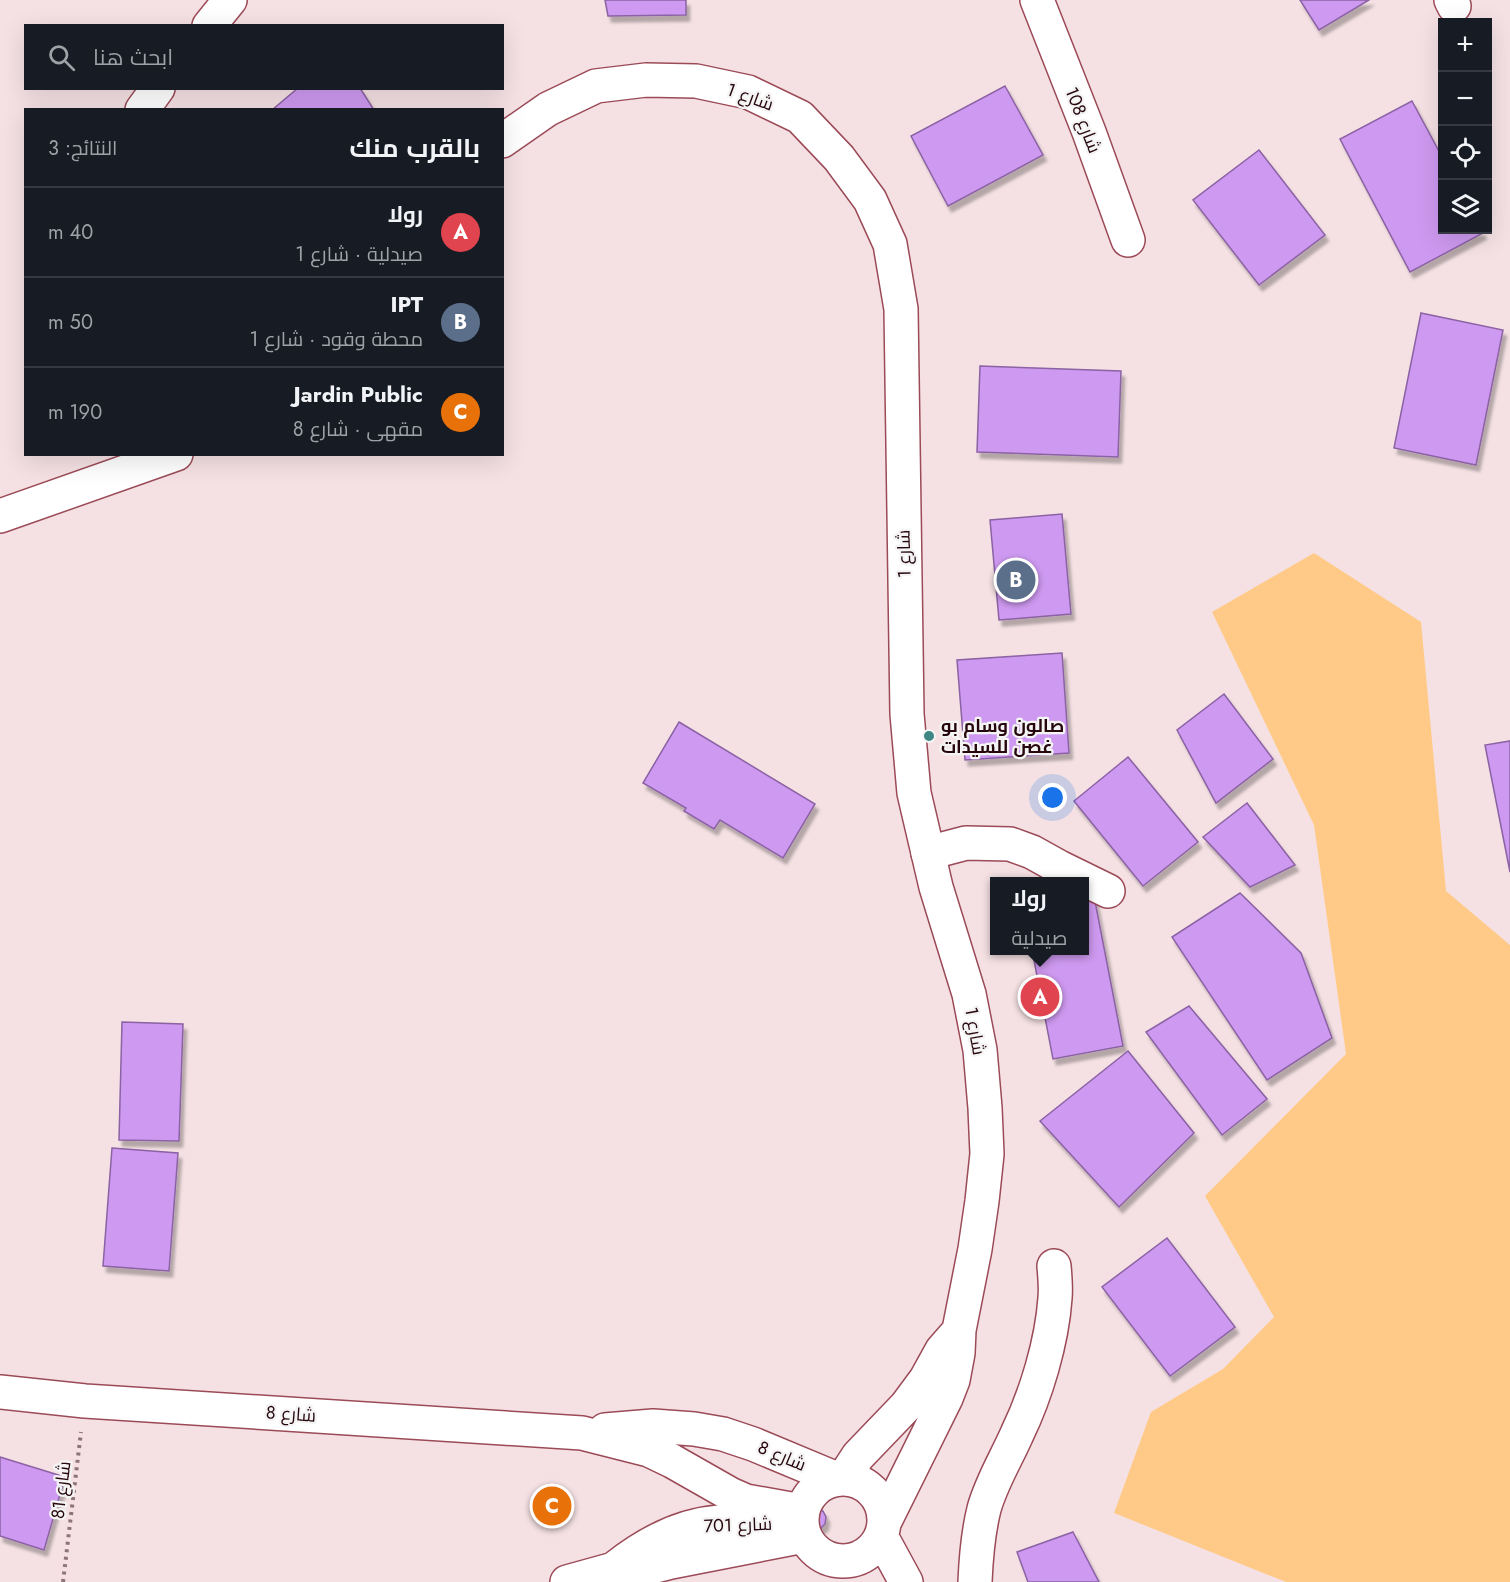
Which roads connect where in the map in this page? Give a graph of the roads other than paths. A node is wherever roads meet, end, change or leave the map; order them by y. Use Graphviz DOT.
graph roads {
  1 [pos="230,0"];
  2 [pos="1037,0"];
  3 [pos="211,24"];
  4 [pos="157,90"];
  5 [pos="144,108"];
  6 [pos="504,140"];
  7 [pos="1128,240"];
  8 [pos="170,456"];
  9 [pos="0,516"];
  10 [pos="928,853"];
  11 [pos="1079,877"];
  12 [pos="1089,882"];
  13 [pos="1108,891"];
  14 [pos="1054,1266"];
  15 [pos="958,1330"];
  16 [pos="0,1392"];
  17 [pos="582,1433"];
  18 [pos="840,1479"];
  19 [pos="802,1524"];
  20 [pos="883,1530"];
  21 [pos="840,1572"];
  22 [pos="567,1582"];
  23 [pos="906,1582"];
  24 [pos="975,1582"];
  1 -- 3 [label="street"];
  2 -- 7 [label="street, شارع 108"];
  4 -- 5 [label="street"];
  6 -- 10 [label="street, شارع 1"];
  8 -- 9 [label="street"];
  10 -- 11 [label="street"];
  10 -- 15 [label="street, شارع 1"];
  12 -- 13 [label="street"];
  14 -- 24 [label="street"];
  15 -- 18 [label="street, شارع 1"];
  15 -- 20 [label="street, شارع 1"];
  16 -- 17 [label="street, شارع 8"];
  17 -- 18 [label="street, شارع 8"];
  17 -- 19 [label="street, شارع 8"];
  18 -- 19 [label="street"];
  18 -- 20 [label="street"];
  19 -- 21 [label="street"];
  19 -- 22 [label="street, شارع 701"];
  20 -- 21 [label="street"];
  20 -- 23 [label="street"];
}
